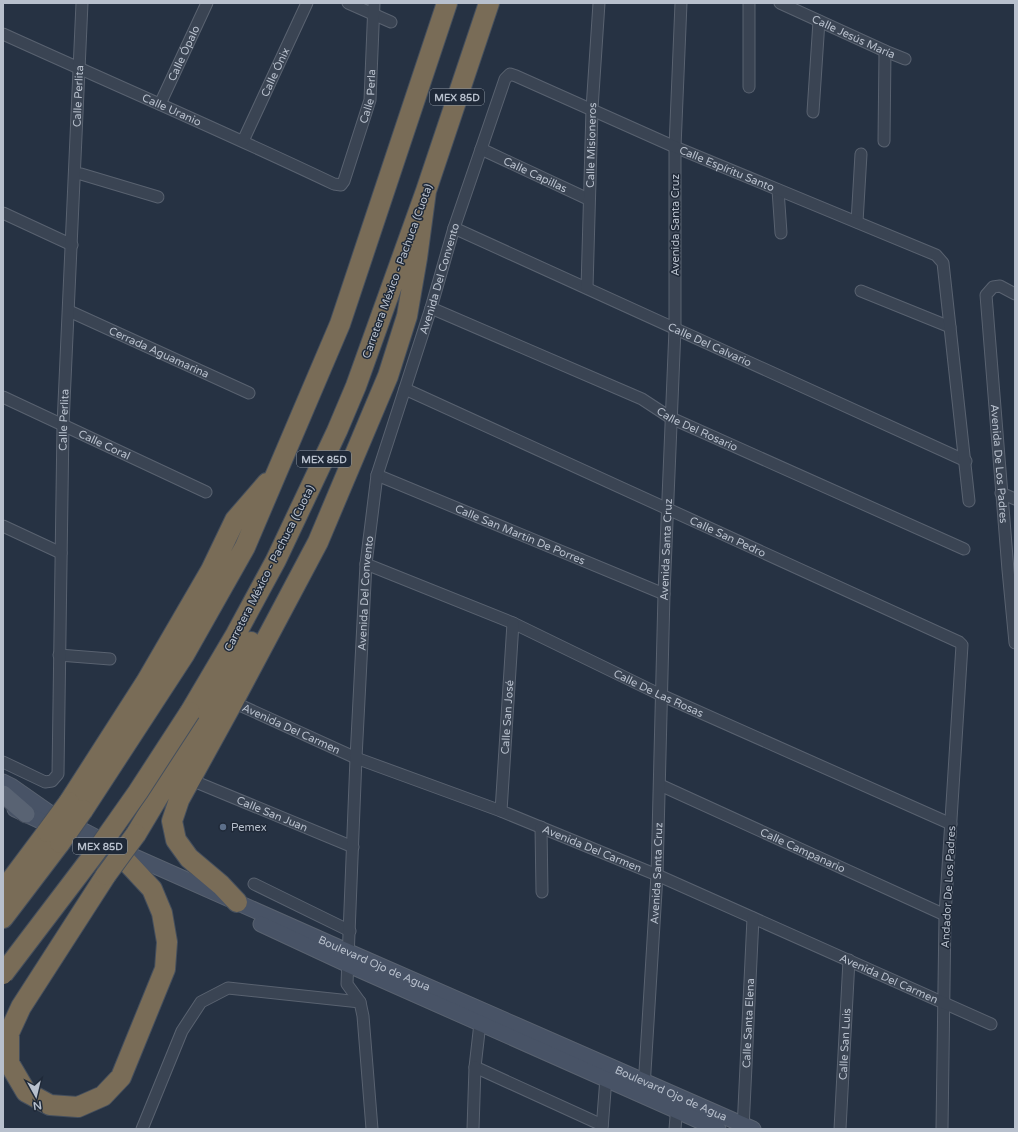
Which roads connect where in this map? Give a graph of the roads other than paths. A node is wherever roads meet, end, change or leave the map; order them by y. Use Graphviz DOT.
graph roads {
  1 [pos="82,3"];
  2 [pos="207,3"];
  3 [pos="307,3"];
  4 [pos="348,3"];
  5 [pos="447,3"];
  6 [pos="489,3"];
  7 [pos="599,3"];
  8 [pos="681,3"];
  9 [pos="749,3"];
  10 [pos="780,3"];
  11 [pos="373,8"];
  12 [pos="819,21"];
  13 [pos="391,22"];
  14 [pos="3,34"];
  15 [pos="885,51"];
  16 [pos="905,59"];
  17 [pos="79,69"];
  18 [pos="510,74"];
  19 [pos="749,88"];
  20 [pos="160,104"];
  21 [pos="592,109"];
  22 [pos="813,112"];
  23 [pos="243,141"];
  24 [pos="884,141"];
  25 [pos="675,147"];
  26 [pos="481,150"];
  27 [pos="861,154"];
  28 [pos="75,174"];
  29 [pos="340,185"];
  30 [pos="778,190"];
  31 [pos="426,191"];
  32 [pos="158,197"];
  33 [pos="588,199"];
  34 [pos="3,214"];
  35 [pos="857,222"];
  36 [pos="454,228"];
  37 [pos="781,233"];
  38 [pos="72,245"];
  39 [pos="587,288"];
  40 [pos="861,291"];
  41 [pos="1015,294"];
  42 [pos="431,308"];
  43 [pos="69,311"];
  44 [pos="950,327"];
  45 [pos="675,329"];
  46 [pos="405,389"];
  47 [pos="249,393"];
  48 [pos="3,397"];
  49 [pos="671,418"];
  50 [pos="63,425"];
  51 [pos="966,460"];
  52 [pos="378,475"];
  53 [pos="206,492"];
  54 [pos="1001,493"];
  55 [pos="1015,499"];
  56 [pos="969,501"];
  57 [pos="667,508"];
  58 [pos="3,526"];
  59 [pos="318,542"];
  60 [pos="964,549"];
  61 [pos="61,552"];
  62 [pos="366,564"];
  63 [pos="664,594"];
  64 [pos="514,624"];
  65 [pos="1015,643"];
  66 [pos="962,645"];
  67 [pos="59,655"];
  68 [pos="110,659"];
  69 [pos="661,695"];
  70 [pos="233,702"];
  71 [pos="356,758"];
  72 [pos="3,762"];
  73 [pos="191,780"];
  74 [pos="3,782"];
  75 [pos="660,785"];
  76 [pos="3,794"];
  77 [pos="3,804"];
  78 [pos="501,811"];
  79 [pos="26,814"];
  80 [pos="951,824"];
  81 [pos="541,827"];
  82 [pos="54,838"];
  83 [pos="353,847"];
  84 [pos="125,860"];
  85 [pos="657,874"];
  86 [pos="254,884"];
  87 [pos="3,891"];
  88 [pos="542,892"];
  89 [pos="237,902"];
  90 [pos="945,915"];
  91 [pos="3,918"];
  92 [pos="752,918"];
  93 [pos="350,931"];
  94 [pos="349,959"];
  95 [pos="849,960"];
  96 [pos="3,974"];
  97 [pos="360,1002"];
  98 [pos="944,1003"];
  99 [pos="480,1023"];
  100 [pos="992,1024"];
  101 [pos="475,1067"];
  102 [pos="606,1078"];
  103 [pos="644,1088"];
  104 [pos="677,1102"];
  105 [pos="602,1127"];
  106 [pos="746,1127"];
  107 [pos="142,1129"];
  108 [pos="372,1129"];
  109 [pos="473,1129"];
  110 [pos="675,1129"];
  111 [pos="718,1129"];
  112 [pos="840,1129"];
  113 [pos="942,1129"];
  1 -- 17 [label="street, Calle Perlita"];
  2 -- 20 [label="street, Calle Ópalo"];
  3 -- 23 [label="street, Calle Ónix"];
  4 -- 11 [label="street"];
  5 -- 82 [label="highway, MEX 85D, bridge"];
  6 -- 31 [label="highway, Carretera México - Pachuca (Cuota) / MEX 85D"];
  7 -- 21 [label="street, Calle Misioneros"];
  8 -- 25 [label="street, Avenida Santa Cruz"];
  9 -- 19 [label="street"];
  10 -- 12 [label="street, Calle Jesús María"];
  11 -- 13 [label="street"];
  11 -- 29 [label="street, Calle Perla"];
  12 -- 15 [label="street, Calle Jesús María"];
  12 -- 22 [label="street"];
  14 -- 17 [label="street, Calle Uranio"];
  15 -- 16 [label="street, Calle Jesús María"];
  15 -- 24 [label="street"];
  17 -- 20 [label="street, Calle Uranio"];
  17 -- 28 [label="street, Calle Perlita"];
  18 -- 21 [label="street, Calle Espíritu Santo"];
  18 -- 26 [label="street, Avenida Del Convento"];
  20 -- 23 [label="street, Calle Uranio"];
  21 -- 25 [label="street, Calle Espíritu Santo"];
  21 -- 33 [label="street, Calle Misioneros"];
  23 -- 29 [label="street, Calle Uranio"];
  25 -- 30 [label="street, Calle Espíritu Santo"];
  25 -- 45 [label="street, Avenida Santa Cruz"];
  26 -- 33 [label="street, Calle Capillas"];
  26 -- 36 [label="street, Avenida Del Convento"];
  27 -- 35 [label="street"];
  28 -- 32 [label="street"];
  28 -- 38 [label="street, Calle Perlita"];
  30 -- 35 [label="street, Calle Espíritu Santo"];
  30 -- 37 [label="street"];
  31 -- 59 [label="highway"];
  31 -- 96 [label="highway, Carretera México - Pachuca (Cuota) / MEX 85D, bridge"];
  33 -- 39 [label="street, Calle Misioneros"];
  34 -- 38 [label="street"];
  35 -- 44 [label="street, Calle Espíritu Santo"];
  36 -- 39 [label="street, Calle Del Calvario"];
  36 -- 42 [label="street, Avenida Del Convento"];
  38 -- 43 [label="street, Calle Perlita"];
  39 -- 45 [label="street, Calle Del Calvario"];
  40 -- 44 [label="street"];
  41 -- 54 [label="street, Avenida De Los Padres"];
  42 -- 46 [label="street, Avenida Del Convento"];
  42 -- 49 [label="street, Calle Del Rosario"];
  43 -- 47 [label="street, Cerrada Aguamarina"];
  43 -- 50 [label="street, Calle Perlita"];
  44 -- 51 [label="street"];
  45 -- 49 [label="street, Avenida Santa Cruz"];
  45 -- 51 [label="street, Calle Del Calvario"];
  46 -- 52 [label="street, Avenida Del Convento"];
  46 -- 57 [label="street, Calle San Pedro"];
  48 -- 50 [label="street, Calle Coral"];
  49 -- 57 [label="street, Avenida Santa Cruz"];
  49 -- 60 [label="street, Calle Del Rosario"];
  50 -- 53 [label="street, Calle Coral"];
  50 -- 61 [label="street, Calle Perlita"];
  51 -- 56 [label="street"];
  52 -- 62 [label="street, Avenida Del Convento"];
  52 -- 63 [label="street, Calle San Martín De Porres"];
  54 -- 55 [label="street"];
  54 -- 65 [label="street, Avenida De Los Padres"];
  57 -- 63 [label="street, Avenida Santa Cruz"];
  57 -- 66 [label="street, Calle San Pedro"];
  58 -- 61 [label="street"];
  59 -- 70 [label="highway"];
  59 -- 84 [label="highway, bridge"];
  61 -- 67 [label="street, Calle Perlita"];
  62 -- 64 [label="street, Calle De Las Rosas"];
  62 -- 71 [label="street, Avenida Del Convento"];
  63 -- 69 [label="street, Avenida Santa Cruz"];
  64 -- 69 [label="street, Calle De Las Rosas"];
  64 -- 78 [label="street, Calle San José"];
  66 -- 80 [label="street, Andador De Los Padres"];
  67 -- 68 [label="street"];
  67 -- 72 [label="street, Calle Perlita"];
  69 -- 75 [label="street, Avenida Santa Cruz"];
  69 -- 80 [label="street, Calle De Las Rosas"];
  70 -- 71 [label="street, Avenida Del Carmen"];
  70 -- 73 [label="highway"];
  71 -- 78 [label="street, Avenida Del Carmen"];
  71 -- 83 [label="street, Avenida Del Convento"];
  73 -- 83 [label="street, Calle San Juan"];
  73 -- 89 [label="highway"];
  74 -- 89 [label="main road, Boulevard Ojo de Agua"];
  75 -- 85 [label="street, Avenida Santa Cruz"];
  75 -- 90 [label="street, Calle Campanario"];
  76 -- 79 [label="main road"];
  77 -- 79 [label="main road, Boulevard Ojo de Agua"];
  78 -- 81 [label="street, Avenida Del Carmen"];
  79 -- 84 [label="main road, Boulevard Ojo de Agua"];
  80 -- 90 [label="street, Andador De Los Padres"];
  81 -- 85 [label="street, Avenida Del Carmen"];
  81 -- 88 [label="street"];
  82 -- 87 [label="highway"];
  82 -- 91 [label="highway, MEX 85D"];
  83 -- 93 [label="street, Avenida Del Convento"];
  84 -- 94 [label="main road, Boulevard Ojo de Agua"];
  85 -- 92 [label="street, Avenida Del Carmen"];
  85 -- 103 [label="street, Avenida Santa Cruz"];
  86 -- 93 [label="street"];
  89 -- 94 [label="main road, Boulevard Ojo de Agua"];
  90 -- 98 [label="street, Andador De Los Padres"];
  92 -- 95 [label="street, Avenida Del Carmen"];
  92 -- 106 [label="street, Calle Santa Elena"];
  93 -- 94 [label="street, Avenida Del Convento"];
  94 -- 97 [label="street, Avenida Del Convento"];
  94 -- 99 [label="main road, Boulevard Ojo de Agua"];
  94 -- 103 [label="main road, Boulevard Ojo de Agua"];
  95 -- 98 [label="street, Avenida Del Carmen"];
  95 -- 112 [label="street, Calle San Luis"];
  97 -- 107 [label="street"];
  97 -- 108 [label="street, Avenida Del Convento"];
  98 -- 100 [label="street, Avenida Del Carmen"];
  98 -- 113 [label="street, Andador De Los Padres"];
  99 -- 101 [label="street"];
  99 -- 102 [label="main road, Boulevard Ojo de Agua"];
  101 -- 105 [label="street"];
  101 -- 109 [label="street"];
  102 -- 103 [label="main road, Boulevard Ojo de Agua"];
  102 -- 105 [label="street"];
  103 -- 104 [label="main road, Boulevard Ojo de Agua"];
  104 -- 106 [label="main road, Boulevard Ojo de Agua"];
  104 -- 110 [label="street"];
  104 -- 111 [label="main road, Boulevard Ojo de Agua"];
}
